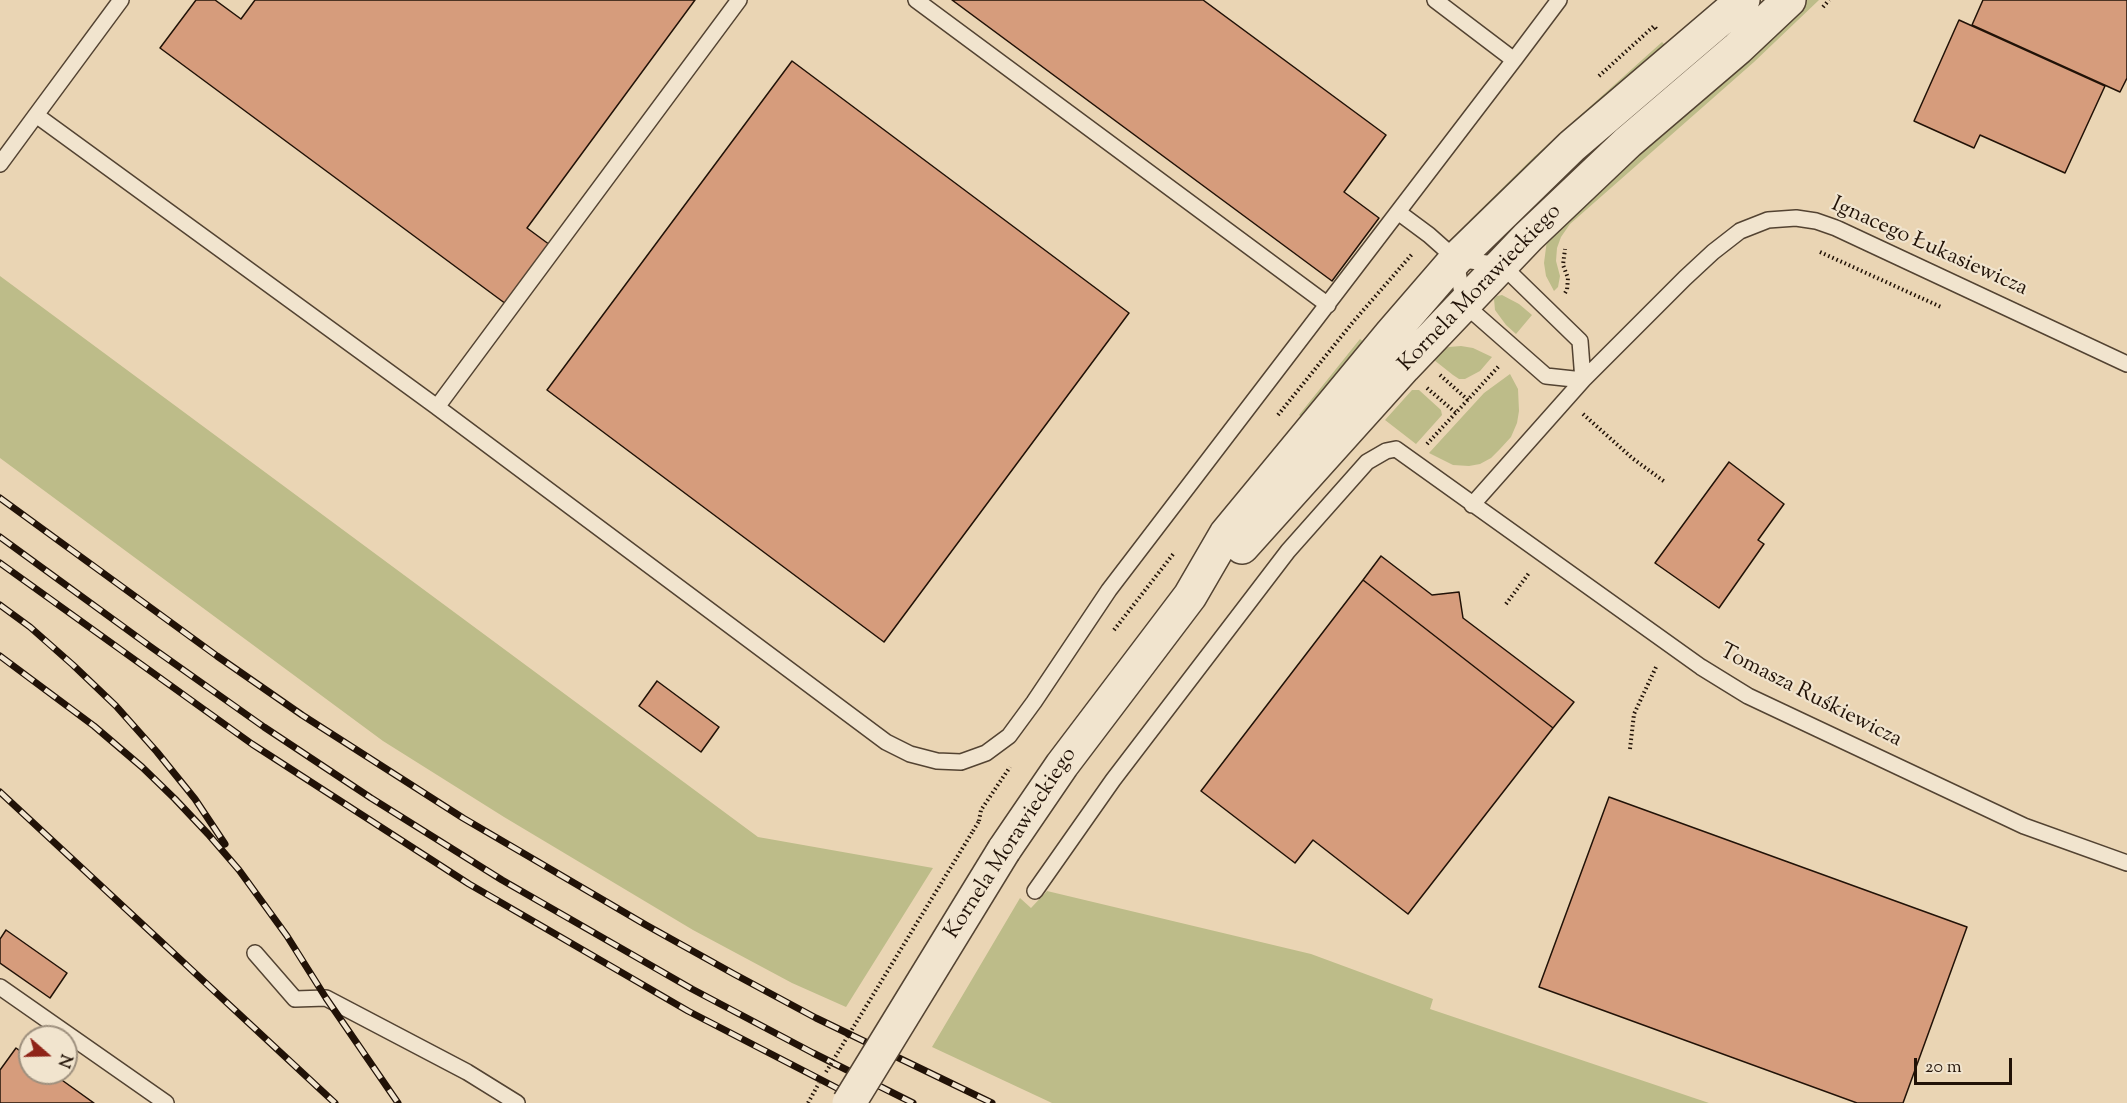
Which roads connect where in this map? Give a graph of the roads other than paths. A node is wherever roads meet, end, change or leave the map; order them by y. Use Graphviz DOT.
graph roads {
  1 [pos="121,0"];
  2 [pos="739,0"];
  3 [pos="916,0"];
  4 [pos="1435,0"];
  5 [pos="1559,0"];
  6 [pos="1743,0"];
  7 [pos="1803,6"];
  8 [pos="1514,60"];
  9 [pos="36,115"];
  10 [pos="0,164"];
  11 [pos="1398,212"];
  12 [pos="1456,259"];
  13 [pos="1501,265"];
  14 [pos="1464,304"];
  15 [pos="1328,305"];
  16 [pos="2127,364"];
  17 [pos="1583,380"];
  18 [pos="437,407"];
  19 [pos="1472,505"];
  20 [pos="1190,596"];
  21 [pos="2127,863"];
  22 [pos="1035,891"];
  23 [pos="255,953"];
  24 [pos="0,987"];
  25 [pos="165,1103"];
  26 [pos="517,1103"];
  27 [pos="849,1103"];
  1 -- 9 [label="lane"];
  2 -- 18 [label="lane"];
  3 -- 15 [label="lane"];
  4 -- 8 [label="lane"];
  5 -- 8 [label="lane"];
  6 -- 12 [label="street, Kornela Morawieckiego"];
  7 -- 13 [label="street, Kornela Morawieckiego"];
  8 -- 11 [label="lane"];
  9 -- 10 [label="lane"];
  9 -- 18 [label="lane"];
  11 -- 12 [label="lane"];
  11 -- 15 [label="lane"];
  12 -- 13 [label="lane"];
  12 -- 14 [label="lane"];
  12 -- 20 [label="street, Kornela Morawieckiego"];
  13 -- 14 [label="street, Kornela Morawieckiego"];
  13 -- 17 [label="lane"];
  14 -- 17 [label="lane"];
  14 -- 20 [label="street, Kornela Morawieckiego"];
  15 -- 18 [label="lane"];
  16 -- 17 [label="lane, Ignacego Łukasiewicza"];
  17 -- 19 [label="lane, Ignacego Łukasiewicza"];
  19 -- 21 [label="lane, Tomasza Ruśkiewicza"];
  19 -- 22 [label="lane, Tomasza Ruśkiewicza"];
  20 -- 27 [label="street, Kornela Morawieckiego, bridge"];
  23 -- 26 [label="lane"];
  24 -- 25 [label="lane"];
}
